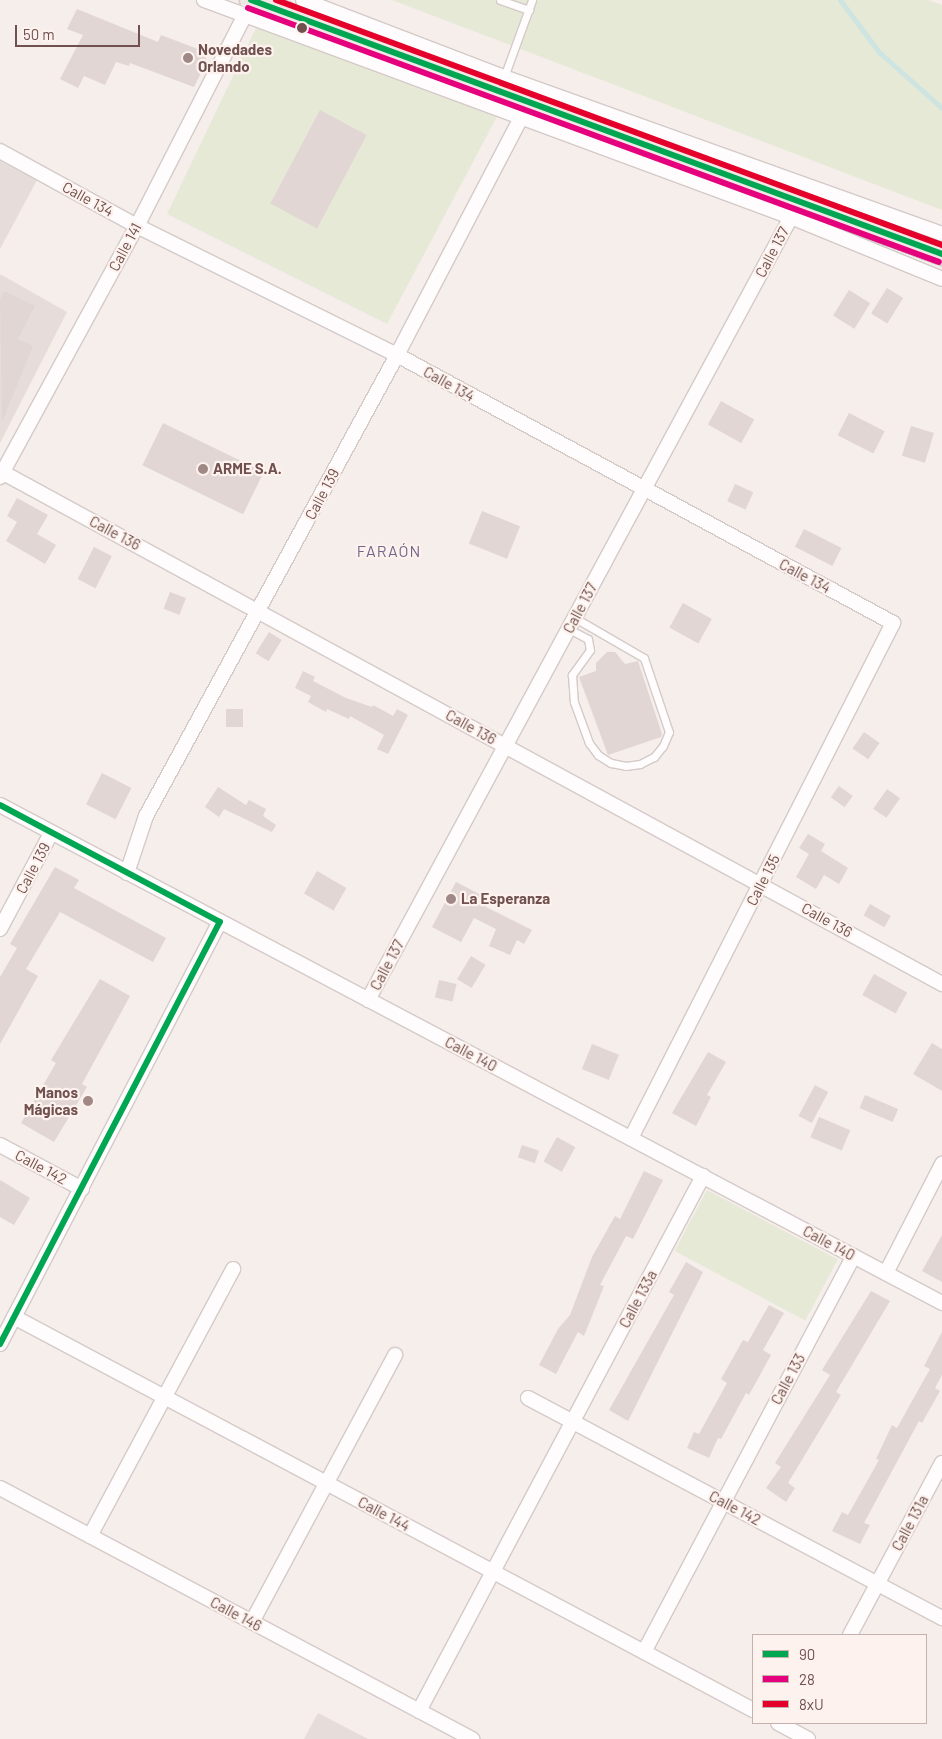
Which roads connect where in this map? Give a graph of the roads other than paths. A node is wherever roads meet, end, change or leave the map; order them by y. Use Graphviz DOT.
graph roads {
  1 [pos="204,0"];
  2 [pos="303,0"];
  3 [pos="500,0"];
  4 [pos="532,0"];
  5 [pos="248,8"];
  6 [pos="529,10"];
  7 [pos="504,77"];
  8 [pos="522,116"];
  9 [pos="0,152"];
  10 [pos="715,171"];
  11 [pos="792,217"];
  12 [pos="137,226"];
  13 [pos="940,246"];
  14 [pos="942,279"];
  15 [pos="396,355"];
  16 [pos="1,473"];
  17 [pos="644,490"];
  18 [pos="259,611"];
  19 [pos="894,623"];
  20 [pos="572,624"];
  21 [pos="506,746"];
  22 [pos="0,805"];
  23 [pos="51,833"];
  24 [pos="127,873"];
  25 [pos="761,884"];
  26 [pos="220,922"];
  27 [pos="0,929"];
  28 [pos="942,984"];
  29 [pos="368,1000"];
  30 [pos="631,1138"];
  31 [pos="0,1145"];
  32 [pos="942,1164"];
  33 [pos="703,1176"];
  34 [pos="82,1189"];
  35 [pos="854,1256"];
  36 [pos="233,1269"];
  37 [pos="886,1273"];
  38 [pos="942,1303"];
  39 [pos="14,1317"];
  40 [pos="0,1344"];
  41 [pos="395,1355"];
  42 [pos="164,1397"];
  43 [pos="528,1398"];
  44 [pos="572,1421"];
  45 [pos="942,1463"];
  46 [pos="326,1483"];
  47 [pos="0,1488"];
  48 [pos="723,1501"];
  49 [pos="90,1536"];
  50 [pos="493,1572"];
  51 [pos="878,1584"];
  52 [pos="942,1618"];
  53 [pos="252,1622"];
  54 [pos="851,1634"];
  55 [pos="644,1652"];
  56 [pos="752,1709"];
  57 [pos="419,1710"];
  58 [pos="780,1724"];
  59 [pos="802,1734"];
  60 [pos="472,1739"];
  1 -- 5 [label="street"];
  2 -- 7 [label="street"];
  3 -- 6 [label="lane"];
  4 -- 6 [label="lane"];
  5 -- 8 [label="street"];
  5 -- 10 [label="highway"];
  5 -- 12 [label="street, Calle 141"];
  6 -- 7 [label="lane"];
  7 -- 10 [label="street"];
  8 -- 10 [label="street"];
  8 -- 15 [label="street, Calle 139"];
  9 -- 12 [label="street, Calle 134"];
  10 -- 11 [label="street"];
  10 -- 13 [label="highway"];
  11 -- 14 [label="street"];
  11 -- 17 [label="street, Calle 137"];
  12 -- 15 [label="street, Calle 134"];
  12 -- 16 [label="street, Calle 141"];
  15 -- 17 [label="street, Calle 134"];
  15 -- 18 [label="street, Calle 139"];
  16 -- 18 [label="street, Calle 136"];
  17 -- 19 [label="street, Calle 134"];
  17 -- 20 [label="street, Calle 137"];
  18 -- 21 [label="street, Calle 136"];
  18 -- 24 [label="street, Calle 139"];
  19 -- 25 [label="street, Calle 135"];
  20 -- 20 [label="lane"];
  20 -- 21 [label="street, Calle 137"];
  21 -- 25 [label="street, Calle 136"];
  21 -- 29 [label="street, Calle 137"];
  22 -- 23 [label="street, Calle 140"];
  23 -- 24 [label="street, Calle 140"];
  23 -- 27 [label="street, Calle 139"];
  24 -- 26 [label="street, Calle 140"];
  25 -- 28 [label="street, Calle 136"];
  25 -- 30 [label="street, Calle 135"];
  26 -- 29 [label="street, Calle 140"];
  26 -- 34 [label="street"];
  29 -- 30 [label="street, Calle 140"];
  30 -- 33 [label="street, Calle 140"];
  31 -- 34 [label="street, Calle 142"];
  32 -- 37 [label="street"];
  33 -- 35 [label="street, Calle 140"];
  33 -- 44 [label="street, Calle 133a"];
  34 -- 39 [label="street"];
  35 -- 37 [label="street, Calle 140"];
  35 -- 48 [label="street, Calle 133"];
  36 -- 42 [label="street"];
  37 -- 38 [label="street, Calle 140"];
  39 -- 40 [label="street"];
  39 -- 42 [label="street, Calle 144"];
  41 -- 46 [label="street"];
  42 -- 46 [label="street, Calle 144"];
  42 -- 49 [label="street"];
  43 -- 44 [label="street, Calle 142"];
  44 -- 48 [label="street, Calle 142"];
  44 -- 50 [label="street, Calle 133a"];
  45 -- 51 [label="street, Calle 131a"];
  46 -- 50 [label="street, Calle 144"];
  46 -- 53 [label="street"];
  47 -- 49 [label="street, Calle 146"];
  48 -- 51 [label="street, Calle 142"];
  48 -- 55 [label="street, Calle 133"];
  49 -- 53 [label="street, Calle 146"];
  50 -- 55 [label="street, Calle 144"];
  50 -- 57 [label="street, Calle 133a"];
  51 -- 52 [label="street, Calle 142"];
  51 -- 54 [label="street, Calle 131a"];
  53 -- 57 [label="street, Calle 146"];
  55 -- 56 [label="street, Calle 144"];
  57 -- 60 [label="street, Calle 146"];
  58 -- 59 [label="street"];
}
